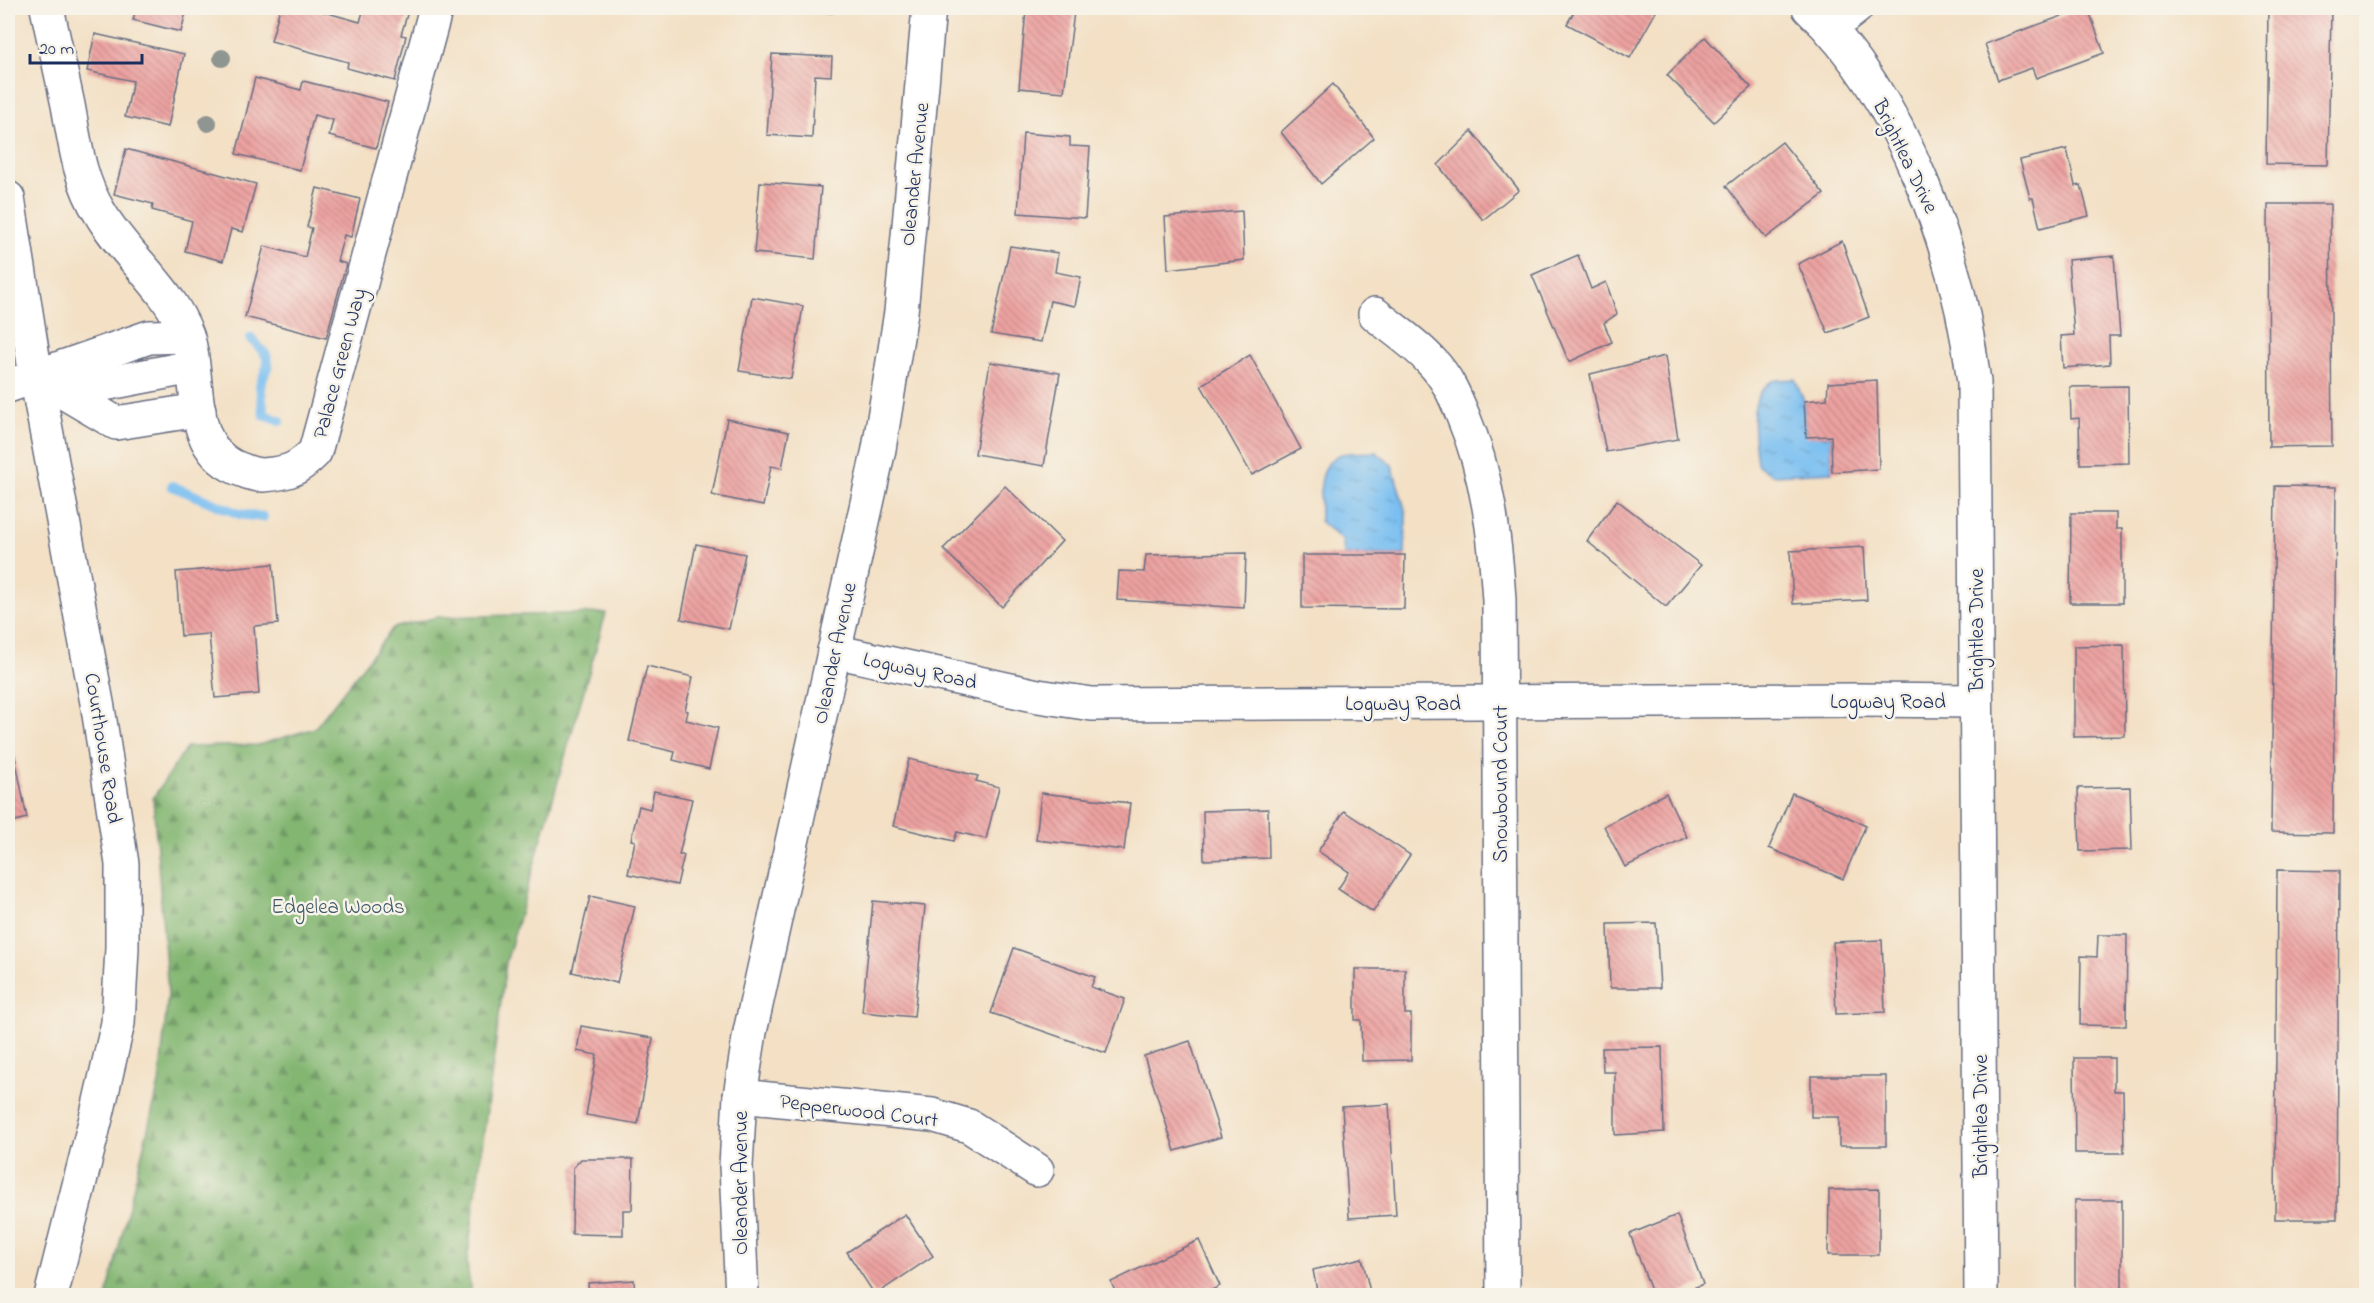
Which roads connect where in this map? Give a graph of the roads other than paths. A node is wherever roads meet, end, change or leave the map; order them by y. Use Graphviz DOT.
graph roads {
  1 [pos="47,8"];
  2 [pos="436,8"];
  3 [pos="928,8"];
  4 [pos="1856,8"];
  5 [pos="1819,18"];
  6 [pos="8,198"];
  7 [pos="1375,314"];
  8 [pos="189,351"];
  9 [pos="22,381"];
  10 [pos="199,410"];
  11 [pos="834,651"];
  12 [pos="1976,702"];
  13 [pos="1500,703"];
  14 [pos="740,1096"];
  15 [pos="1037,1170"];
  16 [pos="51,1296"];
  17 [pos="742,1296"];
  18 [pos="1503,1296"];
  19 [pos="1981,1296"];
  1 -- 8 [label="street, Palace Green Way"];
  2 -- 10 [label="street, Palace Green Way"];
  3 -- 11 [label="street, Oleander Avenue"];
  4 -- 5 [label="street"];
  5 -- 12 [label="street, Brightlea Drive"];
  6 -- 9 [label="street, Courthouse Road"];
  7 -- 13 [label="street, Snowbound Court"];
  8 -- 9 [label="street"];
  8 -- 10 [label="street, Palace Green Way"];
  9 -- 10 [label="street"];
  9 -- 16 [label="street, Courthouse Road"];
  11 -- 13 [label="street, Logway Road"];
  11 -- 14 [label="street, Oleander Avenue"];
  12 -- 13 [label="street, Logway Road"];
  12 -- 19 [label="street, Brightlea Drive"];
  13 -- 18 [label="street, Snowbound Court"];
  14 -- 15 [label="street, Pepperwood Court"];
  14 -- 17 [label="street, Oleander Avenue"];
}
